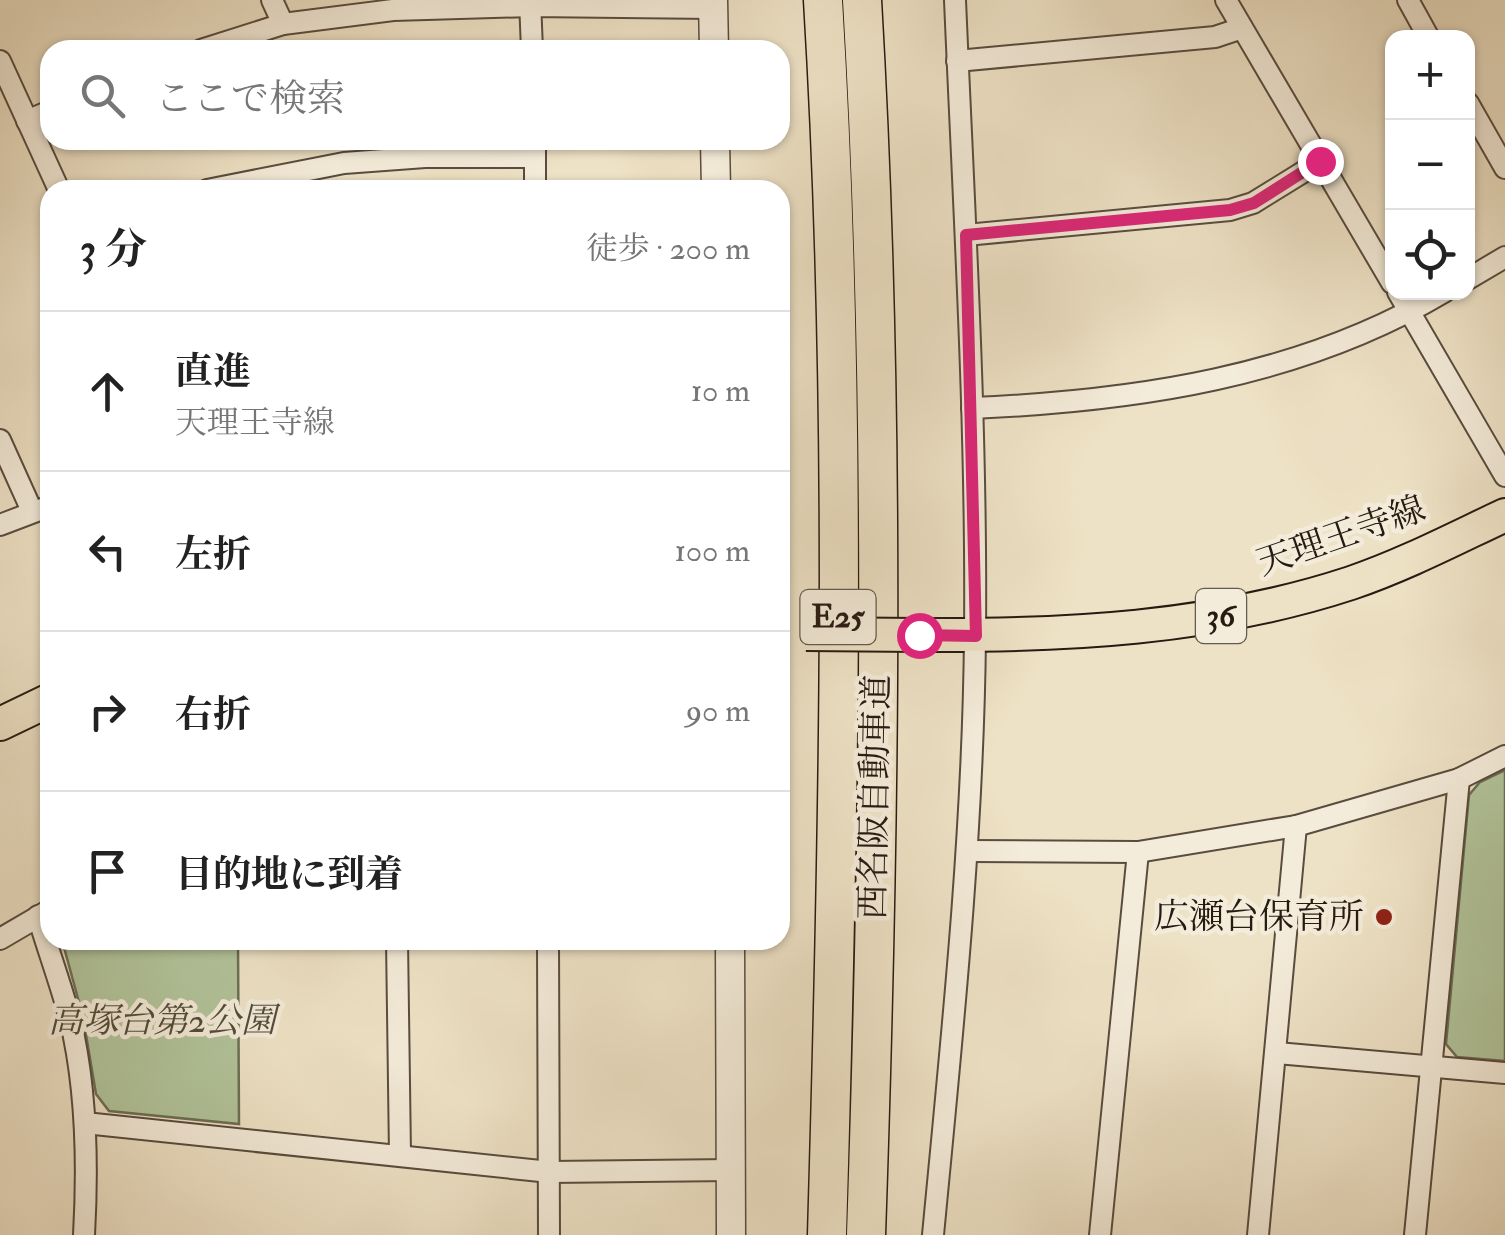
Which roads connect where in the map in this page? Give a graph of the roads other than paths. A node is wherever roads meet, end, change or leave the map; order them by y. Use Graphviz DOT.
graph roads {
  1 [pos="272,0"];
  2 [pos="823,0"];
  3 [pos="862,0"];
  4 [pos="955,0"];
  5 [pos="1226,0"];
  6 [pos="1408,0"];
  7 [pos="531,3"];
  8 [pos="713,4"];
  9 [pos="283,24"];
  10 [pos="1242,28"];
  11 [pos="1425,30"];
  12 [pos="233,40"];
  13 [pos="532,40"];
  14 [pos="714,40"];
  15 [pos="0,61"];
  16 [pos="957,61"];
  17 [pos="40,115"];
  18 [pos="1475,116"];
  19 [pos="27,121"];
  20 [pos="40,149"];
  21 [pos="40,150"];
  22 [pos="521,150"];
  23 [pos="535,150"];
  24 [pos="715,150"];
  25 [pos="1320,161"];
  26 [pos="1505,168"];
  27 [pos="54,180"];
  28 [pos="257,180"];
  29 [pos="535,180"];
  30 [pos="716,180"];
  31 [pos="966,235"];
  32 [pos="1505,257"];
  33 [pos="1385,271"];
  34 [pos="1475,275"];
  35 [pos="1403,300"];
  36 [pos="1431,300"];
  37 [pos="1410,313"];
  38 [pos="972,408"];
  39 [pos="0,440"];
  40 [pos="1505,476"];
  41 [pos="40,507"];
  42 [pos="40,509"];
  43 [pos="1505,515"];
  44 [pos="0,525"];
  45 [pos="793,634"];
  46 [pos="976,636"];
  47 [pos="40,705"];
  48 [pos="0,724"];
  49 [pos="1505,756"];
  50 [pos="1459,778"];
  51 [pos="1296,826"];
  52 [pos="969,851"];
  53 [pos="1138,852"];
  54 [pos="40,915"];
  55 [pos="0,939"];
  56 [pos="53,950"];
  57 [pos="397,950"];
  58 [pos="548,950"];
  59 [pos="730,950"];
  60 [pos="1277,1054"];
  61 [pos="1431,1065"];
  62 [pos="1505,1073"];
  63 [pos="85,1123"];
  64 [pos="400,1155"];
  65 [pos="732,1170"];
  66 [pos="550,1172"];
  67 [pos="84,1235"];
  68 [pos="549,1235"];
  69 [pos="731,1235"];
  70 [pos="827,1235"];
  71 [pos="866,1235"];
  72 [pos="933,1235"];
  73 [pos="1100,1235"];
  74 [pos="1258,1235"];
  75 [pos="1415,1235"];
  1 -- 9 [label="street"];
  2 -- 70 [label="highway, 西名阪自動車道 / E25"];
  3 -- 71 [label="highway, 西名阪自動車道 / E25"];
  4 -- 16 [label="street"];
  5 -- 10 [label="street"];
  6 -- 11 [label="street"];
  7 -- 8 [label="street"];
  7 -- 9 [label="street"];
  7 -- 13 [label="street"];
  8 -- 14 [label="street"];
  9 -- 12 [label="street"];
  10 -- 16 [label="street"];
  10 -- 25 [label="street"];
  15 -- 19 [label="street"];
  16 -- 31 [label="street"];
  17 -- 19 [label="street"];
  18 -- 26 [label="street"];
  19 -- 20 [label="street"];
  21 -- 27 [label="street"];
  22 -- 28 [label="street"];
  23 -- 29 [label="street"];
  24 -- 30 [label="street"];
  25 -- 31 [label="street"];
  25 -- 33 [label="street"];
  31 -- 38 [label="street"];
  32 -- 34 [label="street"];
  35 -- 37 [label="street"];
  36 -- 37 [label="street"];
  37 -- 38 [label="street"];
  37 -- 40 [label="street"];
  38 -- 46 [label="street"];
  39 -- 41 [label="street"];
  42 -- 44 [label="street"];
  43 -- 46 [label="main road, 天理王寺線 / 36"];
  45 -- 46 [label="main road, 天理王寺線 / 36, bridge"];
  46 -- 52 [label="street"];
  47 -- 48 [label="main road"];
  49 -- 50 [label="street"];
  50 -- 51 [label="street"];
  50 -- 61 [label="street"];
  51 -- 53 [label="street"];
  51 -- 60 [label="street"];
  52 -- 53 [label="street"];
  52 -- 72 [label="street"];
  53 -- 73 [label="street"];
  54 -- 55 [label="street"];
  56 -- 63 [label="street"];
  57 -- 64 [label="street"];
  58 -- 66 [label="street"];
  59 -- 65 [label="street"];
  60 -- 61 [label="street"];
  60 -- 74 [label="street"];
  61 -- 62 [label="street"];
  61 -- 75 [label="street"];
  63 -- 64 [label="street"];
  63 -- 67 [label="street"];
  64 -- 66 [label="street"];
  65 -- 66 [label="street"];
  65 -- 69 [label="street"];
  66 -- 68 [label="street"];
}
